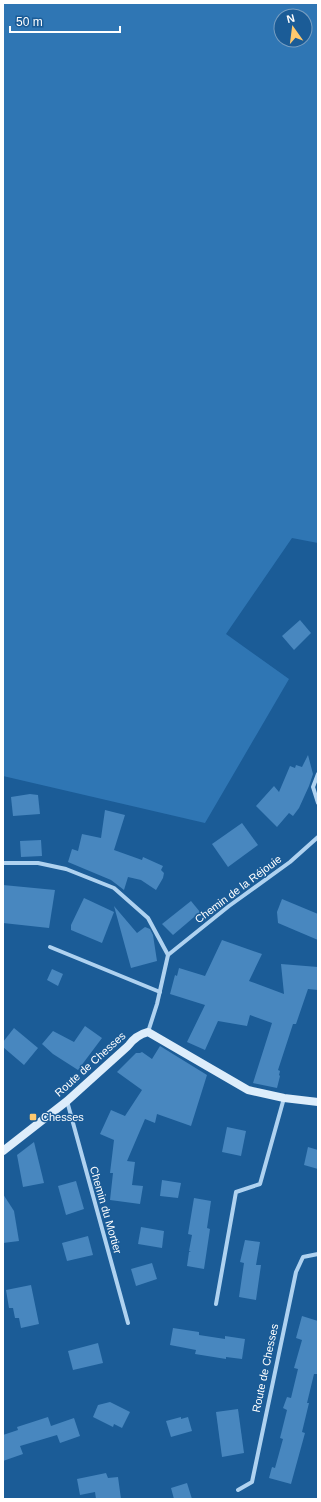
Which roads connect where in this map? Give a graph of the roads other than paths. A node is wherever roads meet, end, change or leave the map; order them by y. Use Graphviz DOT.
graph roads {
  1 [pos="318,774"];
  2 [pos="318,803"];
  3 [pos="318,837"];
  4 [pos="3,863"];
  5 [pos="50,947"];
  6 [pos="168,956"];
  7 [pos="160,992"];
  8 [pos="148,1032"];
  9 [pos="284,1098"];
  10 [pos="66,1101"];
  11 [pos="318,1102"];
  12 [pos="3,1151"];
  13 [pos="318,1254"];
  14 [pos="216,1304"];
  15 [pos="128,1323"];
  16 [pos="238,1490"];
  1 -- 2 [label="street"];
  3 -- 6 [label="street, Chemin de la Réjouie"];
  4 -- 6 [label="street"];
  5 -- 7 [label="street"];
  6 -- 7 [label="street"];
  7 -- 8 [label="street"];
  8 -- 9 [label="main road"];
  8 -- 10 [label="main road, Route de Chesses"];
  9 -- 11 [label="main road"];
  9 -- 14 [label="street"];
  10 -- 12 [label="main road, Route de Chesses"];
  10 -- 15 [label="street, Chemin du Mortier"];
  13 -- 16 [label="street, Route de Chesses"];
}
